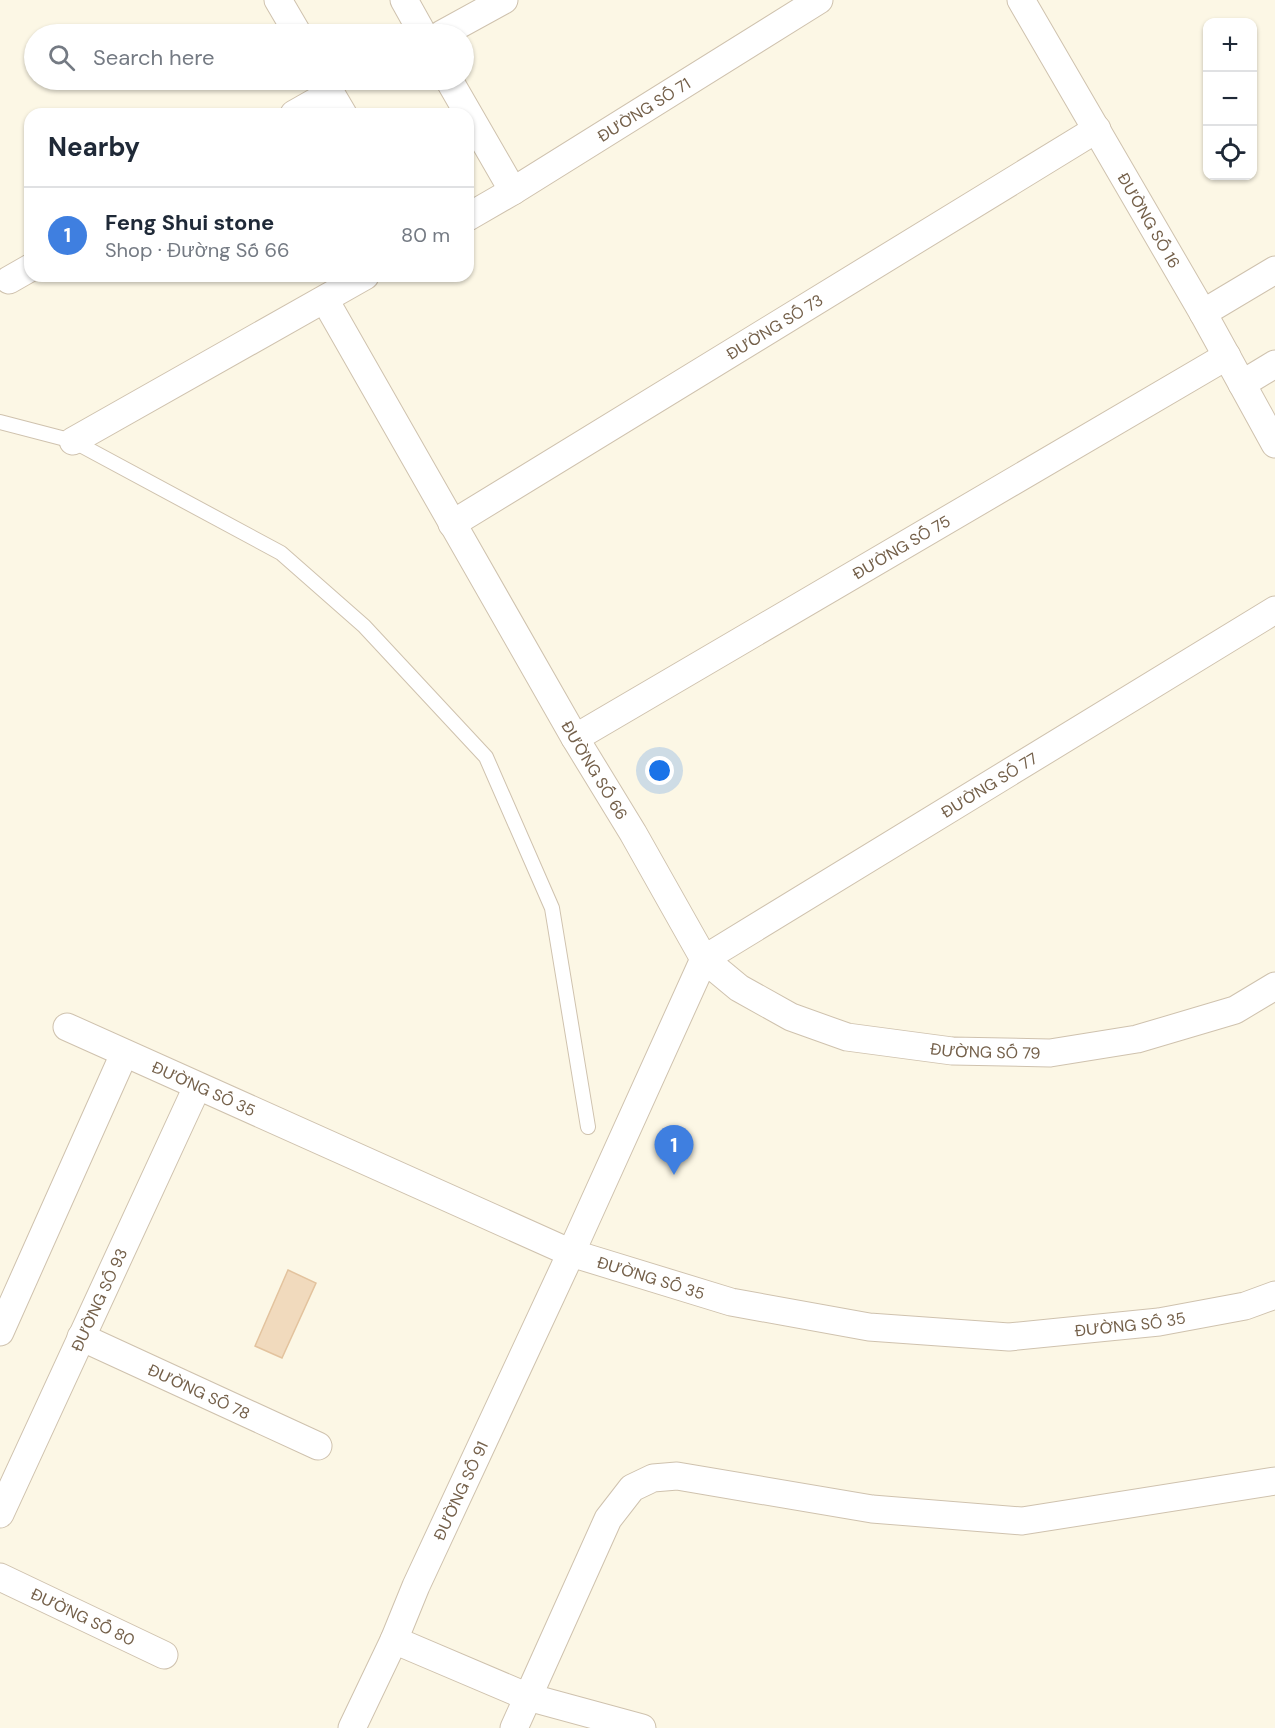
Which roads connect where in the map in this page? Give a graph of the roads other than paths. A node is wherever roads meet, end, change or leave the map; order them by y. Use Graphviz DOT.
graph roads {
  1 [pos="278,0"];
  2 [pos="404,0"];
  3 [pos="504,0"];
  4 [pos="819,0"];
  5 [pos="1021,0"];
  6 [pos="292,24"];
  7 [pos="417,24"];
  8 [pos="460,24"];
  9 [pos="455,90"];
  10 [pos="332,95"];
  11 [pos="306,108"];
  12 [pos="465,108"];
  13 [pos="474,123"];
  14 [pos="1097,129"];
  15 [pos="513,191"];
  16 [pos="474,214"];
  17 [pos="1275,270"];
  18 [pos="356,282"];
  19 [pos="325,300"];
  20 [pos="1203,313"];
  21 [pos="1227,356"];
  22 [pos="1275,364"];
  23 [pos="1242,384"];
  24 [pos="0,422"];
  25 [pos="73,441"];
  26 [pos="1275,444"];
  27 [pos="452,524"];
  28 [pos="1275,610"];
  29 [pos="575,738"];
  30 [pos="704,959"];
  31 [pos="1275,986"];
  32 [pos="67,1028"];
  33 [pos="124,1054"];
  34 [pos="197,1087"];
  35 [pos="588,1127"];
  36 [pos="572,1253"];
  37 [pos="1275,1295"];
  38 [pos="4,1315"];
  39 [pos="81,1337"];
  40 [pos="318,1446"];
  41 [pos="1275,1481"];
  42 [pos="0,1514"];
  43 [pos="0,1577"];
  44 [pos="394,1640"];
  45 [pos="164,1655"];
  46 [pos="528,1696"];
  47 [pos="352,1728"];
  48 [pos="514,1728"];
  49 [pos="642,1728"];
  1 -- 6 [label="street"];
  2 -- 7 [label="street"];
  3 -- 8 [label="street"];
  4 -- 15 [label="street, ĐƯỜNG SỐ 71"];
  5 -- 14 [label="street, ĐƯỜNG SỐ 16"];
  9 -- 12 [label="street"];
  10 -- 11 [label="street"];
  13 -- 15 [label="street"];
  14 -- 20 [label="street, ĐƯỜNG SỐ 16"];
  14 -- 27 [label="street, ĐƯỜNG SỐ 73"];
  15 -- 16 [label="street, ĐƯỜNG SỐ 71"];
  17 -- 20 [label="street"];
  18 -- 19 [label="street"];
  19 -- 25 [label="street"];
  19 -- 27 [label="street, ĐƯỜNG SỐ 66"];
  20 -- 21 [label="street, ĐƯỜNG SỐ 16"];
  21 -- 23 [label="street, ĐƯỜNG SỐ 16"];
  21 -- 29 [label="street, ĐƯỜNG SỐ 75"];
  22 -- 23 [label="street"];
  23 -- 26 [label="street, ĐƯỜNG SỐ 16"];
  24 -- 25 [label="lane"];
  25 -- 35 [label="lane"];
  27 -- 29 [label="street, ĐƯỜNG SỐ 66"];
  28 -- 30 [label="street, ĐƯỜNG SỐ 77"];
  29 -- 30 [label="street, ĐƯỜNG SỐ 66"];
  30 -- 31 [label="street, ĐƯỜNG SỐ 79"];
  30 -- 36 [label="street"];
  32 -- 33 [label="street, ĐƯỜNG SỐ 35"];
  33 -- 34 [label="street, ĐƯỜNG SỐ 35"];
  33 -- 38 [label="street"];
  34 -- 36 [label="street, ĐƯỜNG SỐ 35"];
  34 -- 39 [label="street, ĐƯỜNG SỐ 93"];
  36 -- 37 [label="street, ĐƯỜNG SỐ 35"];
  36 -- 44 [label="street, ĐƯỜNG SỐ 91"];
  39 -- 40 [label="street, ĐƯỜNG SỐ 78"];
  39 -- 42 [label="street, ĐƯỜNG SỐ 93"];
  41 -- 46 [label="street"];
  43 -- 45 [label="street, ĐƯỜNG SỐ 80"];
  44 -- 46 [label="street"];
  44 -- 47 [label="street, ĐƯỜNG SỐ 91"];
  46 -- 48 [label="street"];
  46 -- 49 [label="street"];
}
